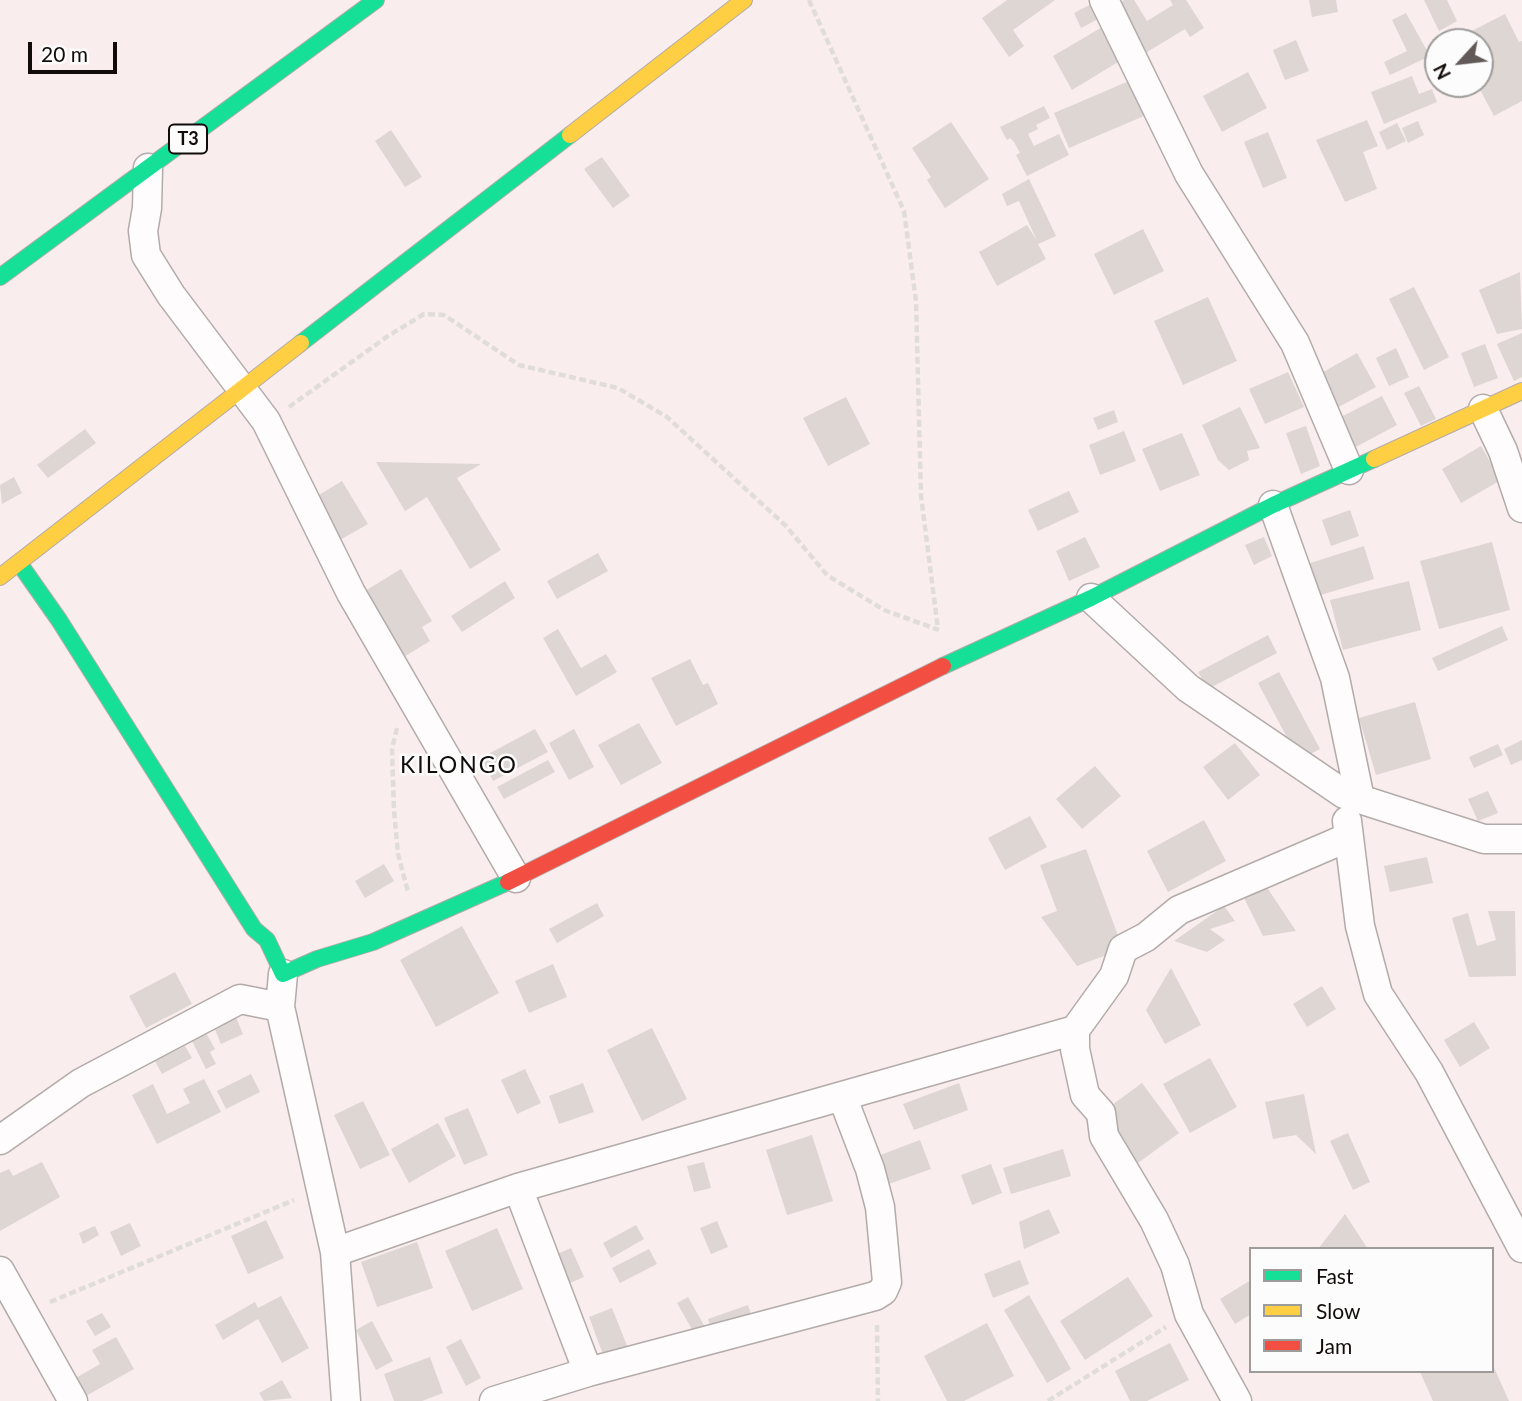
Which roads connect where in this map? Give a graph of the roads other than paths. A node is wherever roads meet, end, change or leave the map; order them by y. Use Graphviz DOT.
graph roads {
  1 [pos="376,0"];
  2 [pos="744,0"];
  3 [pos="1104,0"];
  4 [pos="148,168"];
  5 [pos="0,277"];
  6 [pos="242,388"];
  7 [pos="1522,391"];
  8 [pos="1483,409"];
  9 [pos="1349,470"];
  10 [pos="1273,505"];
  11 [pos="1522,508"];
  12 [pos="19,563"];
  13 [pos="0,577"];
  14 [pos="1091,598"];
  15 [pos="1352,796"];
  16 [pos="1349,837"];
  17 [pos="1522,839"];
  18 [pos="516,878"];
  19 [pos="283,974"];
  20 [pos="280,1007"];
  21 [pos="1075,1030"];
  22 [pos="842,1096"];
  23 [pos="0,1140"];
  24 [pos="518,1188"];
  25 [pos="1522,1248"];
  26 [pos="335,1252"];
  27 [pos="0,1271"];
  28 [pos="588,1372"];
  29 [pos="73,1401"];
  30 [pos="346,1401"];
  31 [pos="494,1401"];
  32 [pos="1237,1401"];
  1 -- 4 [label="main road, T3"];
  2 -- 6 [label="main road"];
  3 -- 9 [label="street"];
  4 -- 5 [label="main road, T3"];
  4 -- 6 [label="street"];
  6 -- 12 [label="main road"];
  6 -- 18 [label="street"];
  7 -- 8 [label="main road"];
  8 -- 9 [label="main road"];
  8 -- 11 [label="street"];
  9 -- 10 [label="main road"];
  10 -- 14 [label="main road"];
  10 -- 15 [label="street"];
  12 -- 13 [label="main road"];
  12 -- 19 [label="main road"];
  14 -- 15 [label="street"];
  14 -- 18 [label="main road"];
  15 -- 16 [label="street"];
  15 -- 17 [label="street"];
  16 -- 21 [label="street"];
  16 -- 25 [label="street"];
  18 -- 19 [label="main road"];
  19 -- 20 [label="street"];
  20 -- 23 [label="street"];
  20 -- 26 [label="street"];
  21 -- 22 [label="street"];
  21 -- 32 [label="street"];
  22 -- 24 [label="street"];
  22 -- 28 [label="street"];
  24 -- 26 [label="street"];
  24 -- 28 [label="street"];
  26 -- 30 [label="street"];
  27 -- 29 [label="street"];
  28 -- 31 [label="street"];
}
